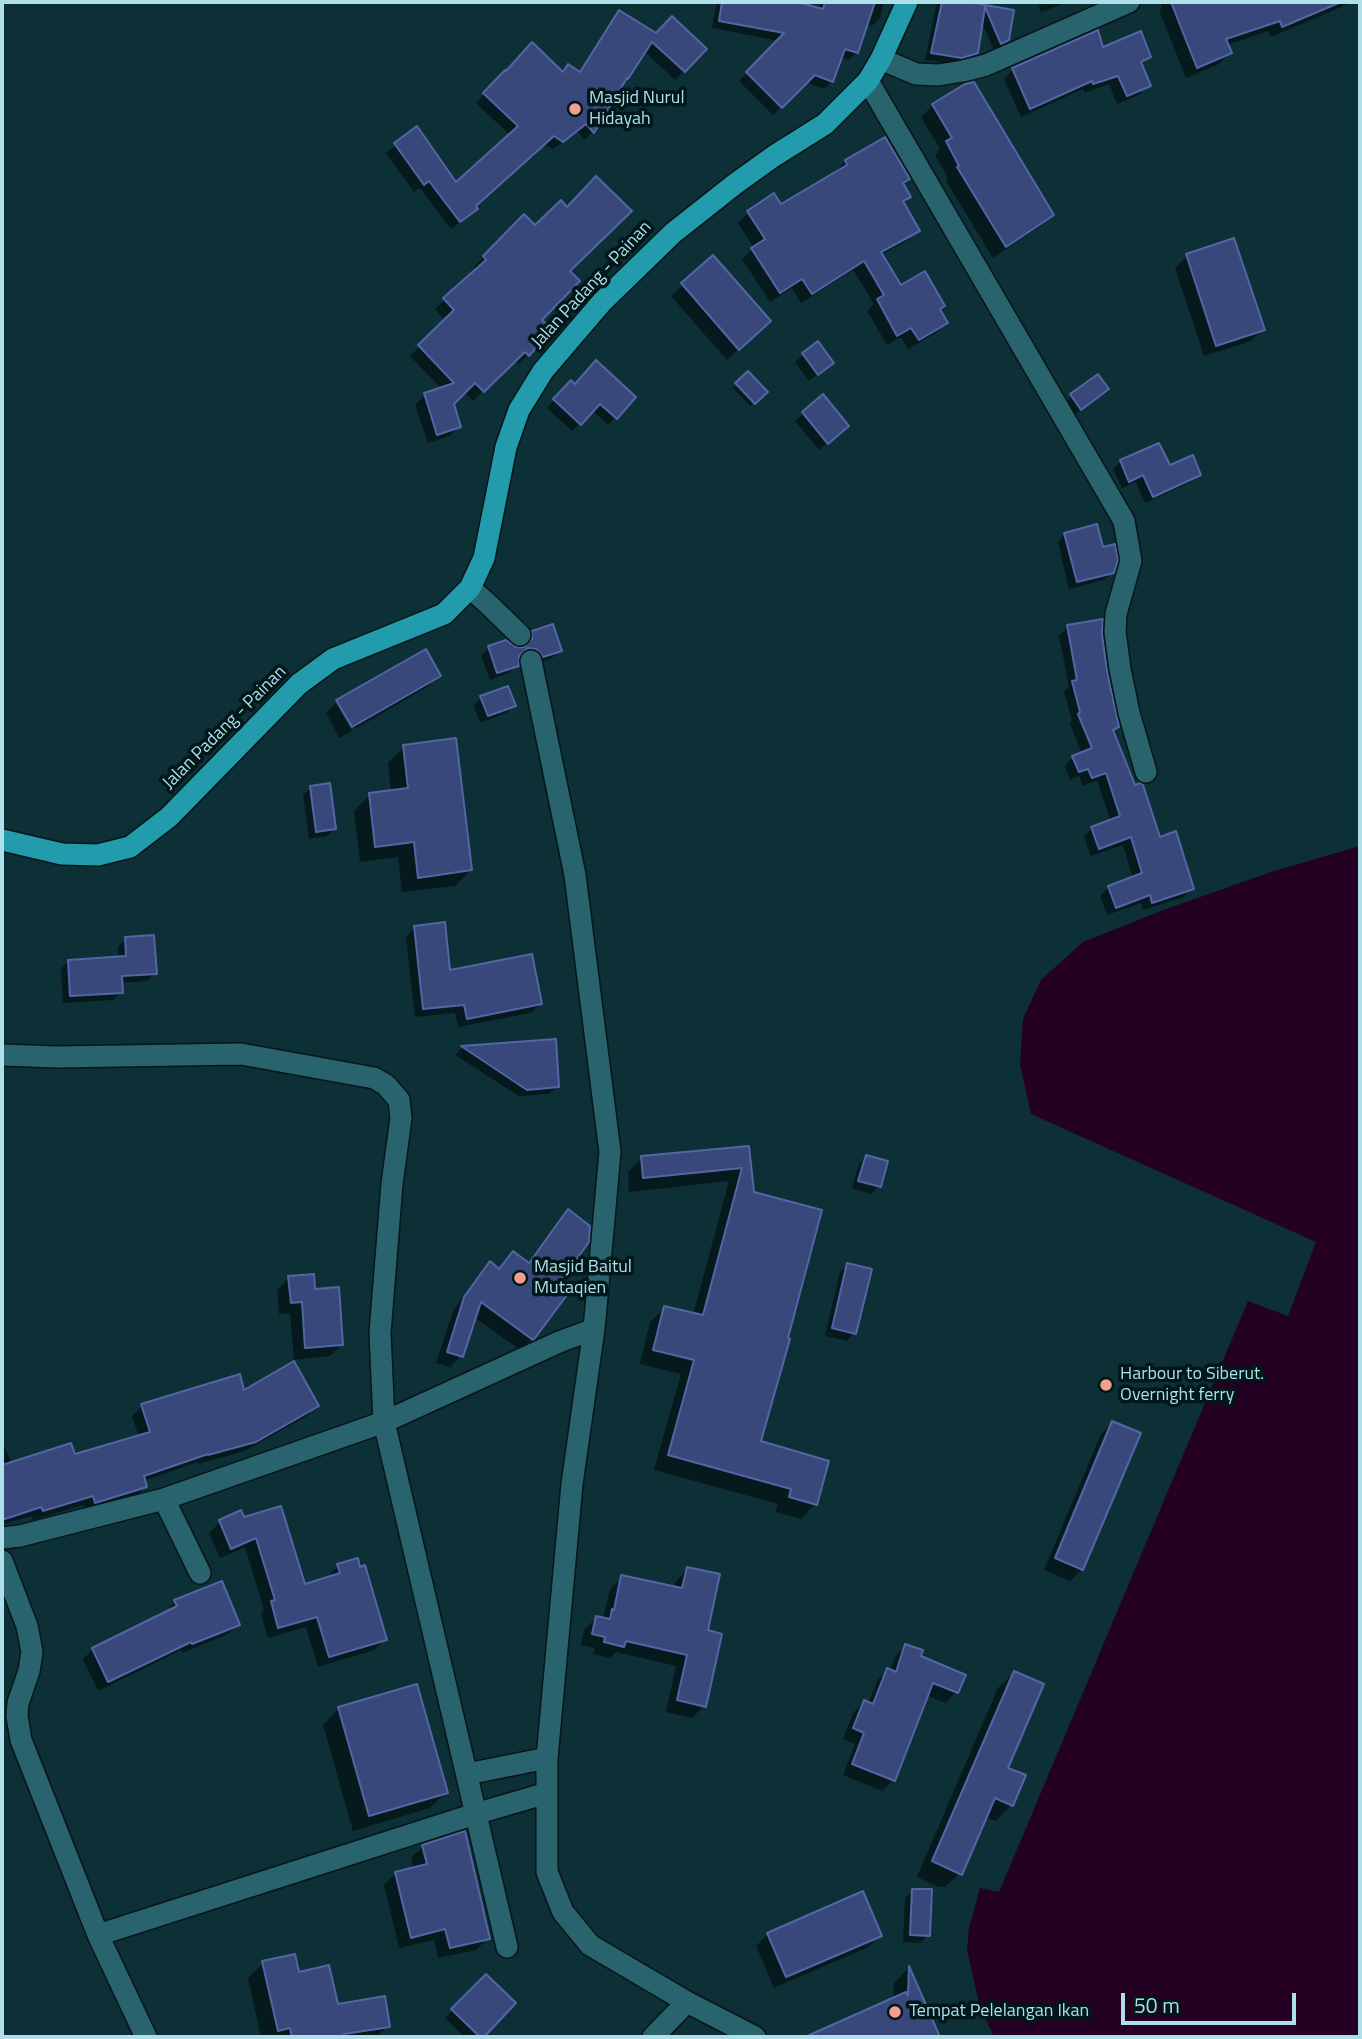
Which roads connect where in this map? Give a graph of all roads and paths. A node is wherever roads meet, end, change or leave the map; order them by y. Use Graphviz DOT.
graph roads {
  1 [pos="907,2"];
  2 [pos="1129,2"];
  3 [pos="881,59"];
  4 [pos="868,81"];
  5 [pos="470,589"];
  6 [pos="520,635"];
  7 [pos="531,661"];
  8 [pos="1146,772"];
  9 [pos="2,840"];
  10 [pos="2,1055"];
  11 [pos="594,1329"];
  12 [pos="384,1422"];
  13 [pos="164,1499"];
  14 [pos="2,1538"];
  15 [pos="2,1561"];
  16 [pos="200,1573"];
  17 [pos="547,1759"];
  18 [pos="467,1774"];
  19 [pos="547,1793"];
  20 [pos="475,1814"];
  21 [pos="98,1935"];
  22 [pos="507,1947"];
  23 [pos="687,2002"];
  24 [pos="146,2037"];
  25 [pos="653,2037"];
  26 [pos="755,2037"];
  1 -- 3 [label="highway, Jalan Padang - Painan"];
  2 -- 3 [label="street"];
  3 -- 4 [label="highway, Jalan Padang - Painan"];
  4 -- 5 [label="highway, Jalan Padang - Painan"];
  4 -- 8 [label="street"];
  5 -- 6 [label="street"];
  5 -- 9 [label="highway, Jalan Padang - Painan"];
  7 -- 11 [label="street"];
  10 -- 12 [label="street"];
  11 -- 12 [label="street"];
  11 -- 17 [label="street"];
  12 -- 13 [label="street"];
  12 -- 18 [label="street"];
  13 -- 14 [label="street"];
  13 -- 16 [label="street"];
  15 -- 21 [label="street"];
  17 -- 18 [label="street"];
  17 -- 19 [label="street"];
  18 -- 20 [label="street"];
  19 -- 20 [label="street"];
  19 -- 23 [label="street"];
  20 -- 21 [label="street"];
  20 -- 22 [label="street"];
  21 -- 24 [label="street"];
  23 -- 25 [label="street"];
  23 -- 26 [label="street"];
}
